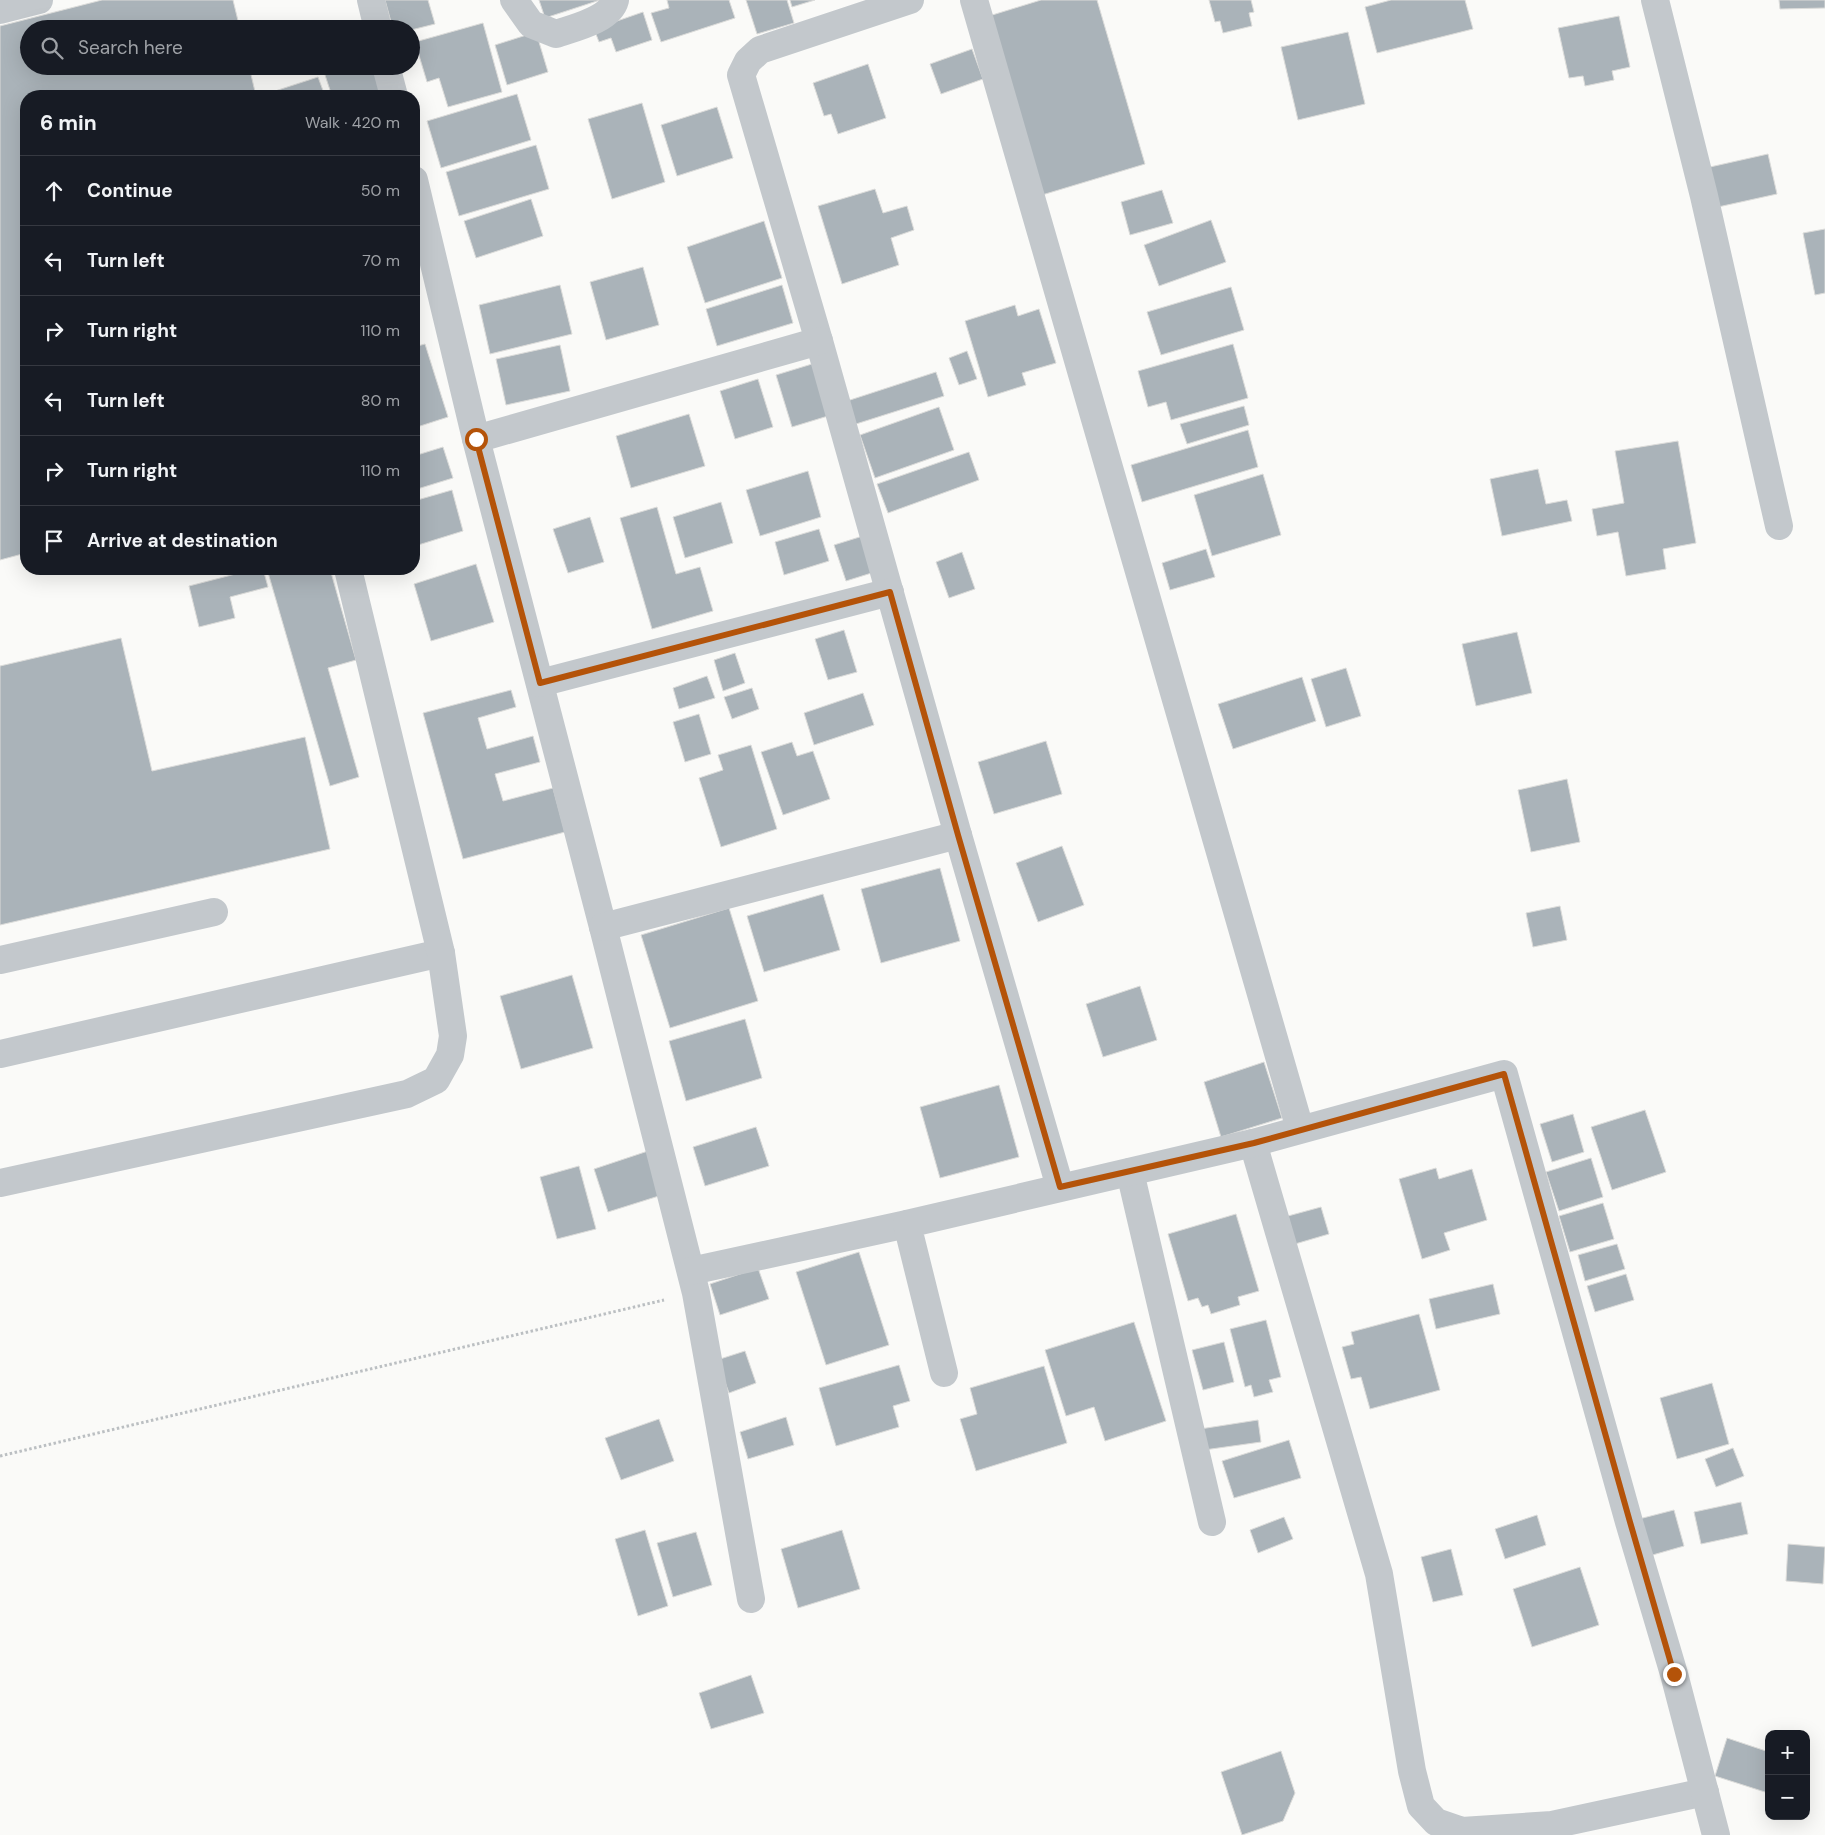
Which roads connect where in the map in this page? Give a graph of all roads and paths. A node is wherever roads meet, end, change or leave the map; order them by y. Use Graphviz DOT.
graph roads {
  1 [pos="39,0"];
  2 [pos="371,0"];
  3 [pos="514,0"];
  4 [pos="615,0"];
  5 [pos="910,0"];
  6 [pos="974,0"];
  7 [pos="1655,0"];
  8 [pos="0,10"];
  9 [pos="376,20"];
  10 [pos="388,75"];
  11 [pos="392,90"];
  12 [pos="420,205"];
  13 [pos="819,341"];
  14 [pos="476,439"];
  15 [pos="1779,526"];
  16 [pos="349,575"];
  17 [pos="890,592"];
  18 [pos="540,683"];
  19 [pos="958,835"];
  20 [pos="214,912"];
  21 [pos="604,927"];
  22 [pos="441,953"];
  23 [pos="0,960"];
  24 [pos="0,1054"];
  25 [pos="1300,1129"];
  26 [pos="1254,1143"];
  27 [pos="1130,1172"];
  28 [pos="0,1183"];
  29 [pos="1060,1187"];
  30 [pos="906,1224"];
  31 [pos="693,1282"];
  32 [pos="944,1373"];
  33 [pos="0,1456"];
  34 [pos="1212,1522"];
  35 [pos="751,1599"];
  36 [pos="1705,1792"];
  37 [pos="1716,1835"];
  1 -- 8 [label="street"];
  2 -- 9 [label="street"];
  3 -- 4 [label="street"];
  5 -- 13 [label="street"];
  6 -- 25 [label="street"];
  7 -- 15 [label="street"];
  10 -- 11 [label="street"];
  12 -- 14 [label="street"];
  13 -- 14 [label="street"];
  13 -- 17 [label="street"];
  14 -- 18 [label="street"];
  16 -- 22 [label="street"];
  17 -- 18 [label="street"];
  17 -- 19 [label="street"];
  18 -- 21 [label="street"];
  19 -- 21 [label="street"];
  19 -- 29 [label="street"];
  20 -- 23 [label="street"];
  21 -- 31 [label="street"];
  22 -- 24 [label="street"];
  22 -- 28 [label="street"];
  25 -- 26 [label="street"];
  25 -- 36 [label="street"];
  26 -- 27 [label="street"];
  26 -- 36 [label="street"];
  27 -- 29 [label="street"];
  27 -- 34 [label="street"];
  29 -- 30 [label="street"];
  30 -- 31 [label="street"];
  30 -- 32 [label="street"];
  31 -- 33 [label="path"];
  31 -- 35 [label="street"];
  36 -- 37 [label="street"];
}
